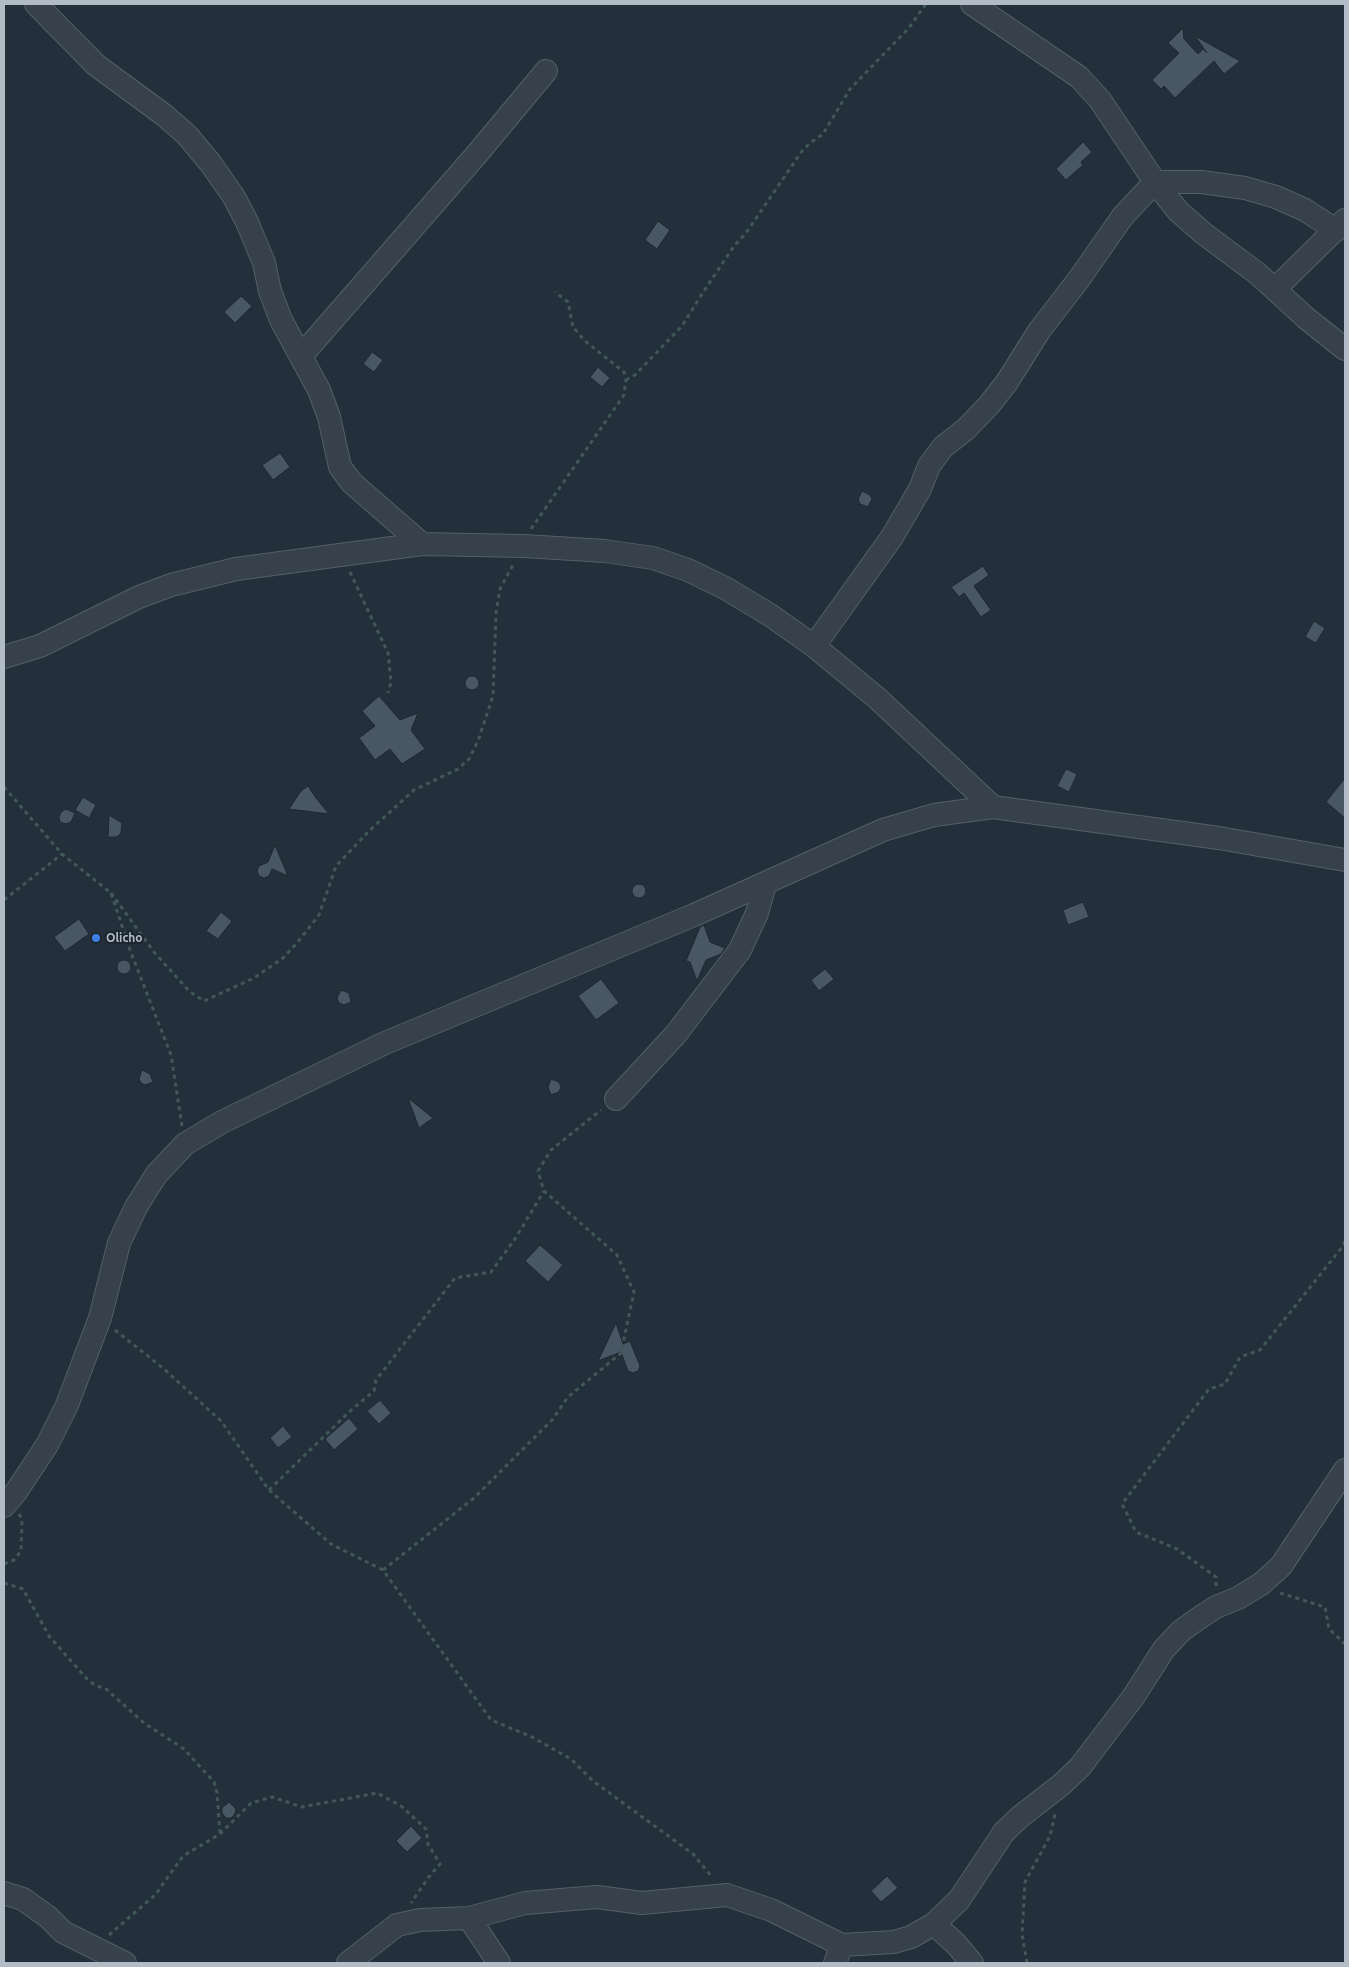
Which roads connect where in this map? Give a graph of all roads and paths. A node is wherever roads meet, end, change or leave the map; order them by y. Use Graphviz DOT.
graph roads {
  1 [pos="36,4"];
  2 [pos="926,4"];
  3 [pos="972,4"];
  4 [pos="546,71"];
  5 [pos="1155,182"];
  6 [pos="1340,225"];
  7 [pos="1275,289"];
  8 [pos="555,292"];
  9 [pos="1345,349"];
  10 [pos="301,356"];
  11 [pos="626,380"];
  12 [pos="422,544"];
  13 [pos="524,546"];
  14 [pos="346,554"];
  15 [pos="814,646"];
  16 [pos="4,657"];
  17 [pos="388,693"];
  18 [pos="4,787"];
  19 [pos="993,807"];
  20 [pos="62,854"];
  21 [pos="1345,860"];
  22 [pos="765,884"];
  23 [pos="111,893"];
  24 [pos="4,900"];
  25 [pos="616,1099"];
  26 [pos="185,1144"];
  27 [pos="544,1191"];
  28 [pos="1345,1241"];
  29 [pos="100,1318"];
  30 [pos="1345,1470"];
  31 [pos="269,1490"];
  32 [pos="10,1499"];
  33 [pos="4,1564"];
  34 [pos="383,1570"];
  35 [pos="4,1583"];
  36 [pos="1261,1584"];
  37 [pos="1216,1607"];
  38 [pos="1345,1644"];
  39 [pos="1062,1785"];
  40 [pos="220,1834"];
  41 [pos="4,1893"];
  42 [pos="727,1895"];
  43 [pos="468,1918"];
  44 [pos="398,1924"];
  45 [pos="934,1924"];
  46 [pos="95,1947"];
  47 [pos="838,1954"];
  48 [pos="125,1963"];
  49 [pos="348,1963"];
  50 [pos="499,1963"];
  51 [pos="972,1963"];
  52 [pos="1027,1963"];
  1 -- 10 [label="street"];
  2 -- 11 [label="path"];
  3 -- 5 [label="street"];
  4 -- 10 [label="street"];
  5 -- 6 [label="street"];
  5 -- 7 [label="street"];
  5 -- 15 [label="street"];
  6 -- 7 [label="street"];
  7 -- 9 [label="street"];
  8 -- 11 [label="path"];
  10 -- 12 [label="street"];
  11 -- 13 [label="path"];
  12 -- 13 [label="street"];
  12 -- 14 [label="street"];
  13 -- 15 [label="street"];
  13 -- 23 [label="path"];
  14 -- 16 [label="street"];
  14 -- 17 [label="path"];
  15 -- 19 [label="street"];
  18 -- 20 [label="path"];
  19 -- 21 [label="street"];
  19 -- 22 [label="street"];
  20 -- 23 [label="path"];
  20 -- 24 [label="path"];
  22 -- 25 [label="street"];
  22 -- 26 [label="street"];
  23 -- 26 [label="path"];
  25 -- 27 [label="path"];
  26 -- 29 [label="street"];
  27 -- 31 [label="path"];
  27 -- 34 [label="path"];
  28 -- 37 [label="path"];
  29 -- 31 [label="path"];
  29 -- 32 [label="street"];
  30 -- 36 [label="street"];
  31 -- 34 [label="path"];
  32 -- 33 [label="path"];
  34 -- 42 [label="path"];
  35 -- 40 [label="path"];
  36 -- 37 [label="street"];
  36 -- 38 [label="path"];
  37 -- 39 [label="street"];
  39 -- 45 [label="street"];
  39 -- 52 [label="path"];
  40 -- 44 [label="path"];
  40 -- 46 [label="path"];
  41 -- 46 [label="street"];
  42 -- 43 [label="street"];
  42 -- 47 [label="street"];
  43 -- 44 [label="street"];
  43 -- 50 [label="street"];
  44 -- 49 [label="street"];
  45 -- 47 [label="street"];
  45 -- 51 [label="street"];
  46 -- 48 [label="street"];
}
